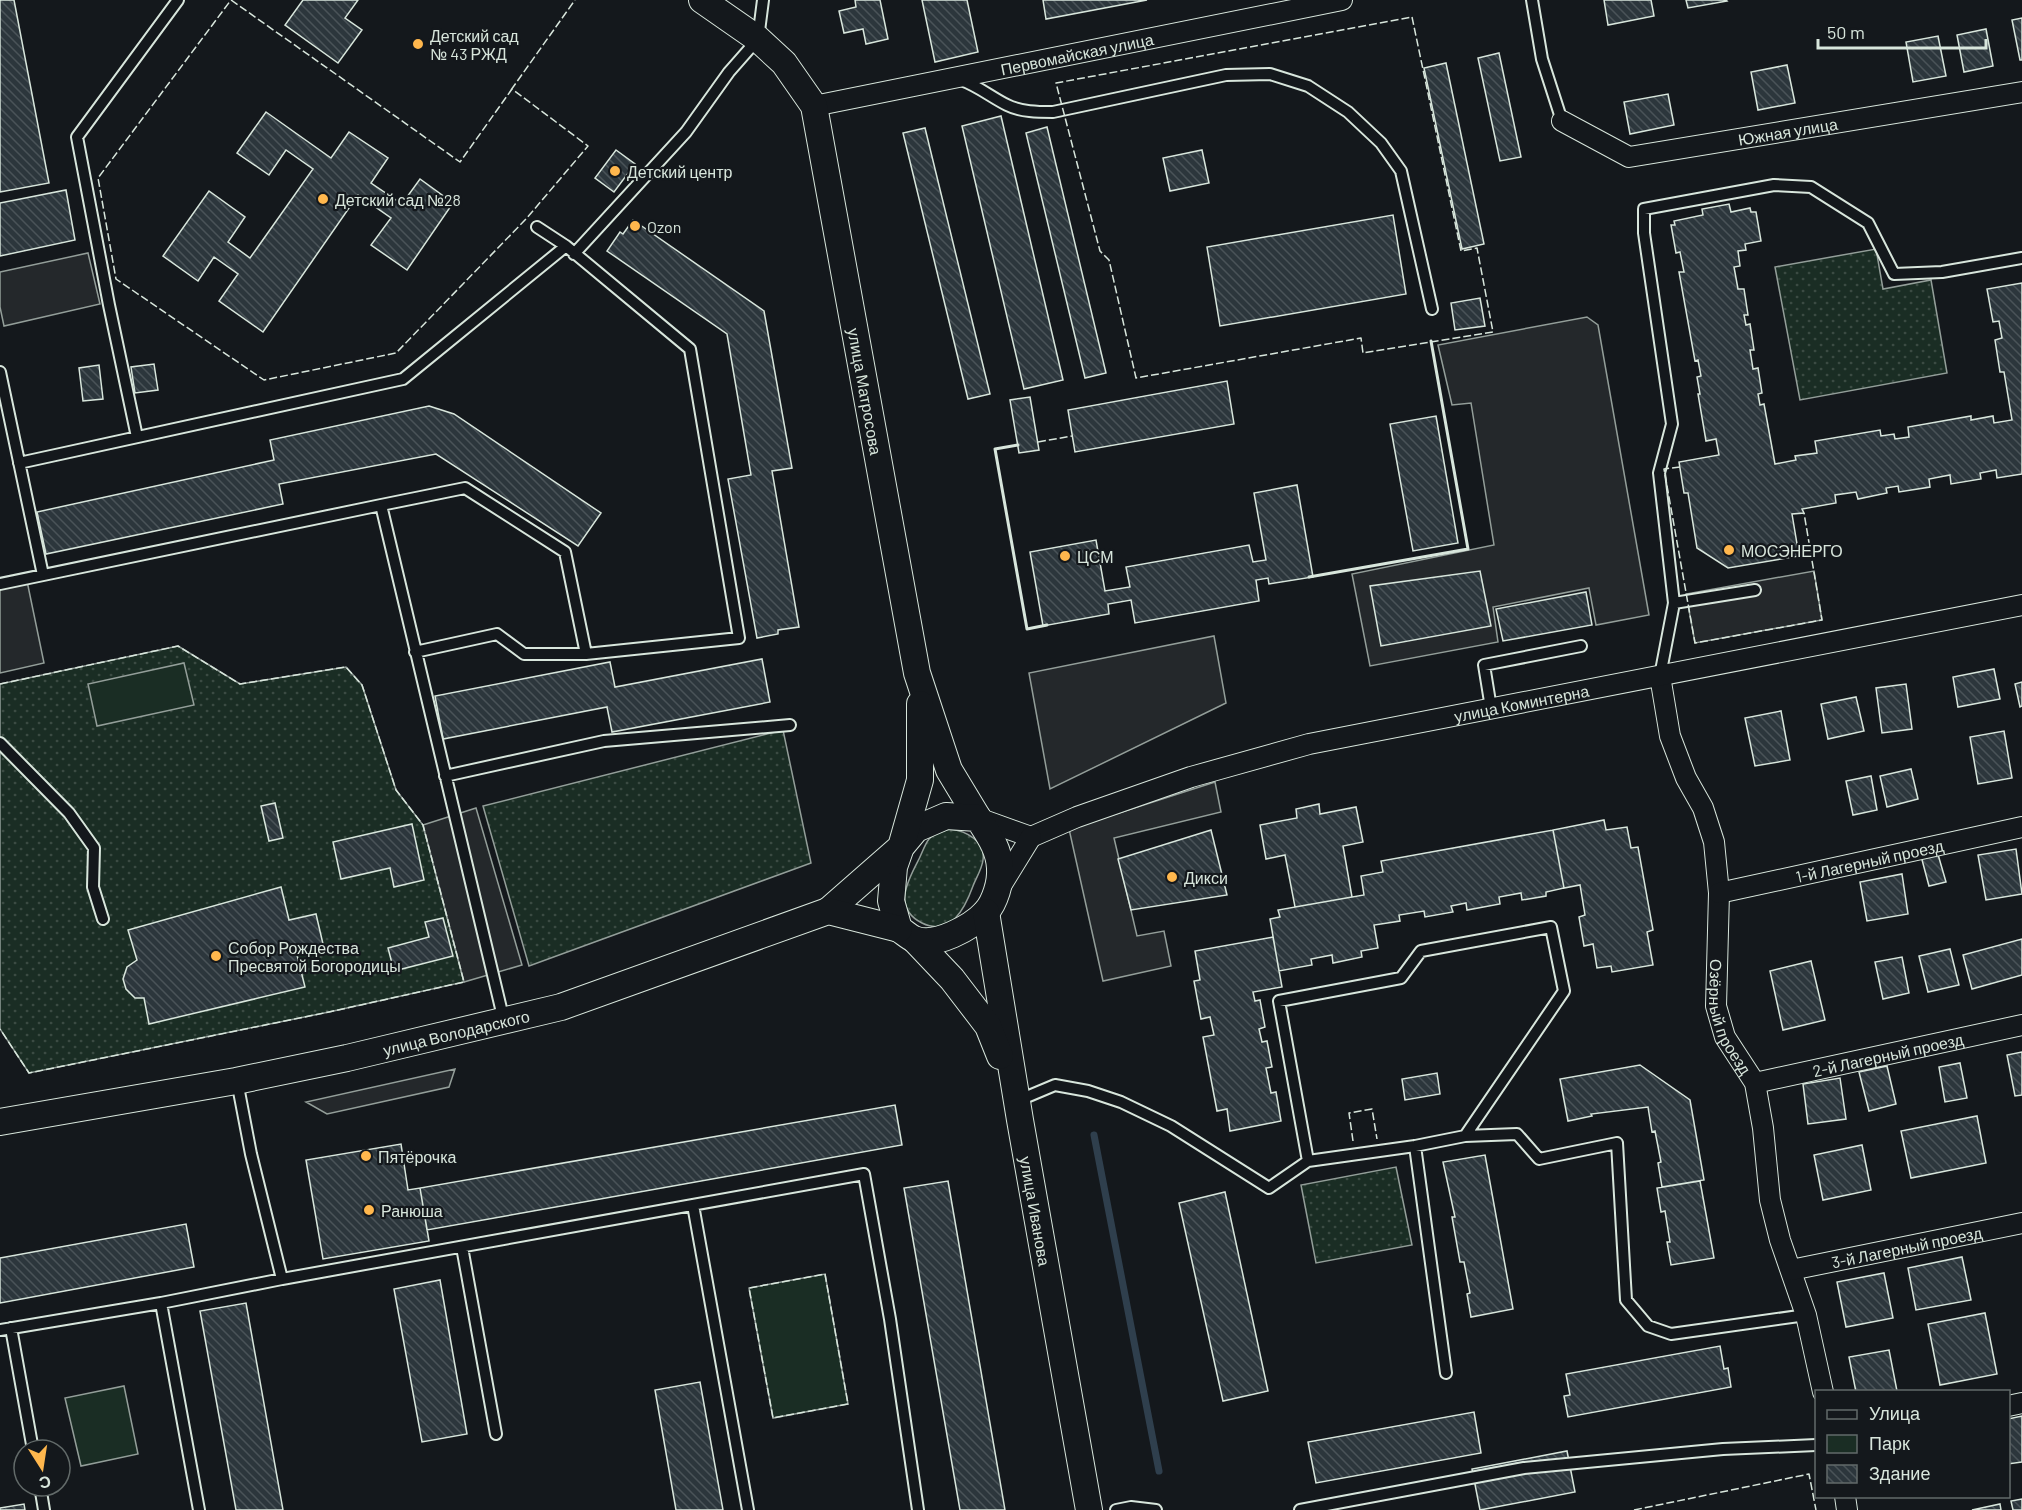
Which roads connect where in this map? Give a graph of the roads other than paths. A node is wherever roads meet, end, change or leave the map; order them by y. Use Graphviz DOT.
graph roads {
  1 [pos="702,0"];
  2 [pos="763,0"];
  3 [pos="1342,0"];
  4 [pos="1532,0"];
  5 [pos="174,2"];
  6 [pos="758,39"];
  7 [pos="955,78"];
  8 [pos="2022,92"];
  9 [pos="814,106"];
  10 [pos="1562,121"];
  11 [pos="537,227"];
  12 [pos="570,250"];
  13 [pos="2022,258"];
  14 [pos="1432,309"];
  15 [pos="0,372"];
  16 [pos="137,437"];
  17 [pos="19,462"];
  18 [pos="381,505"];
  19 [pos="44,575"];
  20 [pos="0,584"];
  21 [pos="1755,590"];
  22 [pos="1674,603"];
  23 [pos="2022,604"];
  24 [pos="1581,646"];
  25 [pos="415,652"];
  26 [pos="586,654"];
  27 [pos="1660,676"];
  28 [pos="920,684"];
  29 [pos="1491,708"];
  30 [pos="790,725"];
  31 [pos="0,743"];
  32 [pos="445,776"];
  33 [pos="978,818"];
  34 [pos="2022,827"];
  35 [pos="1031,837"];
  36 [pos="901,847"];
  37 [pos="1719,893"];
  38 [pos="991,902"];
  39 [pos="828,912"];
  40 [pos="104,919"];
  41 [pos="907,934"];
  42 [pos="504,1021"];
  43 [pos="2022,1025"];
  44 [pos="236,1081"];
  45 [pos="1755,1083"];
  46 [pos="1017,1101"];
  47 [pos="0,1122"];
  48 [pos="1465,1136"];
  49 [pos="1415,1146"];
  50 [pos="1308,1161"];
  51 [pos="693,1205"];
  52 [pos="2022,1223"];
  53 [pos="462,1247"];
  54 [pos="1791,1270"];
  55 [pos="282,1279"];
  56 [pos="161,1302"];
  57 [pos="1806,1315"];
  58 [pos="6,1329"];
  59 [pos="1446,1373"];
  60 [pos="1823,1390"];
  61 [pos="496,1434"];
  62 [pos="30,1438"];
  63 [pos="1815,1445"];
  64 [pos="199,1510"];
  65 [pos="748,1510"];
  66 [pos="918,1510"];
  67 [pos="1089,1510"];
  68 [pos="1116,1510"];
  69 [pos="1156,1510"];
  70 [pos="1300,1510"];
  1 -- 6 [label="street, улица Матросова"];
  2 -- 6 [label="lane"];
  3 -- 7 [label="street, Первомайская улица"];
  4 -- 10 [label="lane"];
  5 -- 16 [label="lane"];
  6 -- 9 [label="street, улица Матросова"];
  6 -- 12 [label="lane"];
  7 -- 9 [label="street, Первомайская улица"];
  7 -- 14 [label="lane"];
  8 -- 10 [label="street, Южная улица"];
  9 -- 28 [label="street, улица Матросова"];
  11 -- 12 [label="lane"];
  12 -- 16 [label="lane"];
  12 -- 26 [label="lane"];
  13 -- 22 [label="lane"];
  15 -- 17 [label="lane"];
  16 -- 17 [label="lane"];
  17 -- 19 [label="lane"];
  18 -- 19 [label="lane"];
  18 -- 25 [label="lane"];
  18 -- 26 [label="lane"];
  19 -- 20 [label="lane"];
  21 -- 22 [label="lane"];
  22 -- 27 [label="lane"];
  23 -- 27 [label="street, улица Коминтерна"];
  24 -- 29 [label="lane"];
  25 -- 26 [label="lane"];
  25 -- 32 [label="lane"];
  27 -- 29 [label="street, улица Коминтерна"];
  27 -- 37 [label="street, Озёрный проезд"];
  28 -- 33 [label="street, улица Матросова"];
  28 -- 36 [label="street"];
  29 -- 35 [label="street, улица Коминтерна"];
  30 -- 32 [label="lane"];
  31 -- 40 [label="lane"];
  32 -- 42 [label="lane"];
  33 -- 35 [label="street"];
  33 -- 36 [label="street"];
  33 -- 38 [label="street"];
  34 -- 37 [label="street, 1-й Лагерный проезд"];
  35 -- 38 [label="street"];
  36 -- 39 [label="street"];
  36 -- 41 [label="street"];
  37 -- 45 [label="street, Озёрный проезд"];
  38 -- 41 [label="street"];
  38 -- 46 [label="street, улица Иванова"];
  39 -- 41 [label="street"];
  39 -- 42 [label="street, улица Володарского"];
  41 -- 46 [label="street"];
  42 -- 44 [label="street, улица Володарского"];
  43 -- 45 [label="street, 2-й Лагерный проезд"];
  44 -- 47 [label="street, улица Володарского"];
  44 -- 55 [label="lane"];
  45 -- 54 [label="street, Озёрный проезд"];
  46 -- 50 [label="lane"];
  46 -- 67 [label="street, улица Иванова"];
  48 -- 49 [label="lane"];
  48 -- 50 [label="lane"];
  48 -- 57 [label="lane"];
  49 -- 50 [label="lane"];
  49 -- 59 [label="lane"];
  51 -- 53 [label="lane"];
  51 -- 65 [label="lane"];
  51 -- 66 [label="lane"];
  52 -- 54 [label="street, 3-й Лагерный проезд"];
  53 -- 55 [label="lane"];
  53 -- 61 [label="lane"];
  54 -- 57 [label="street, Озёрный проезд"];
  55 -- 56 [label="lane"];
  56 -- 58 [label="lane"];
  56 -- 64 [label="lane"];
  57 -- 60 [label="street, Озёрный проезд"];
  58 -- 62 [label="lane"];
  63 -- 70 [label="lane"];
  68 -- 69 [label="lane"];
}
